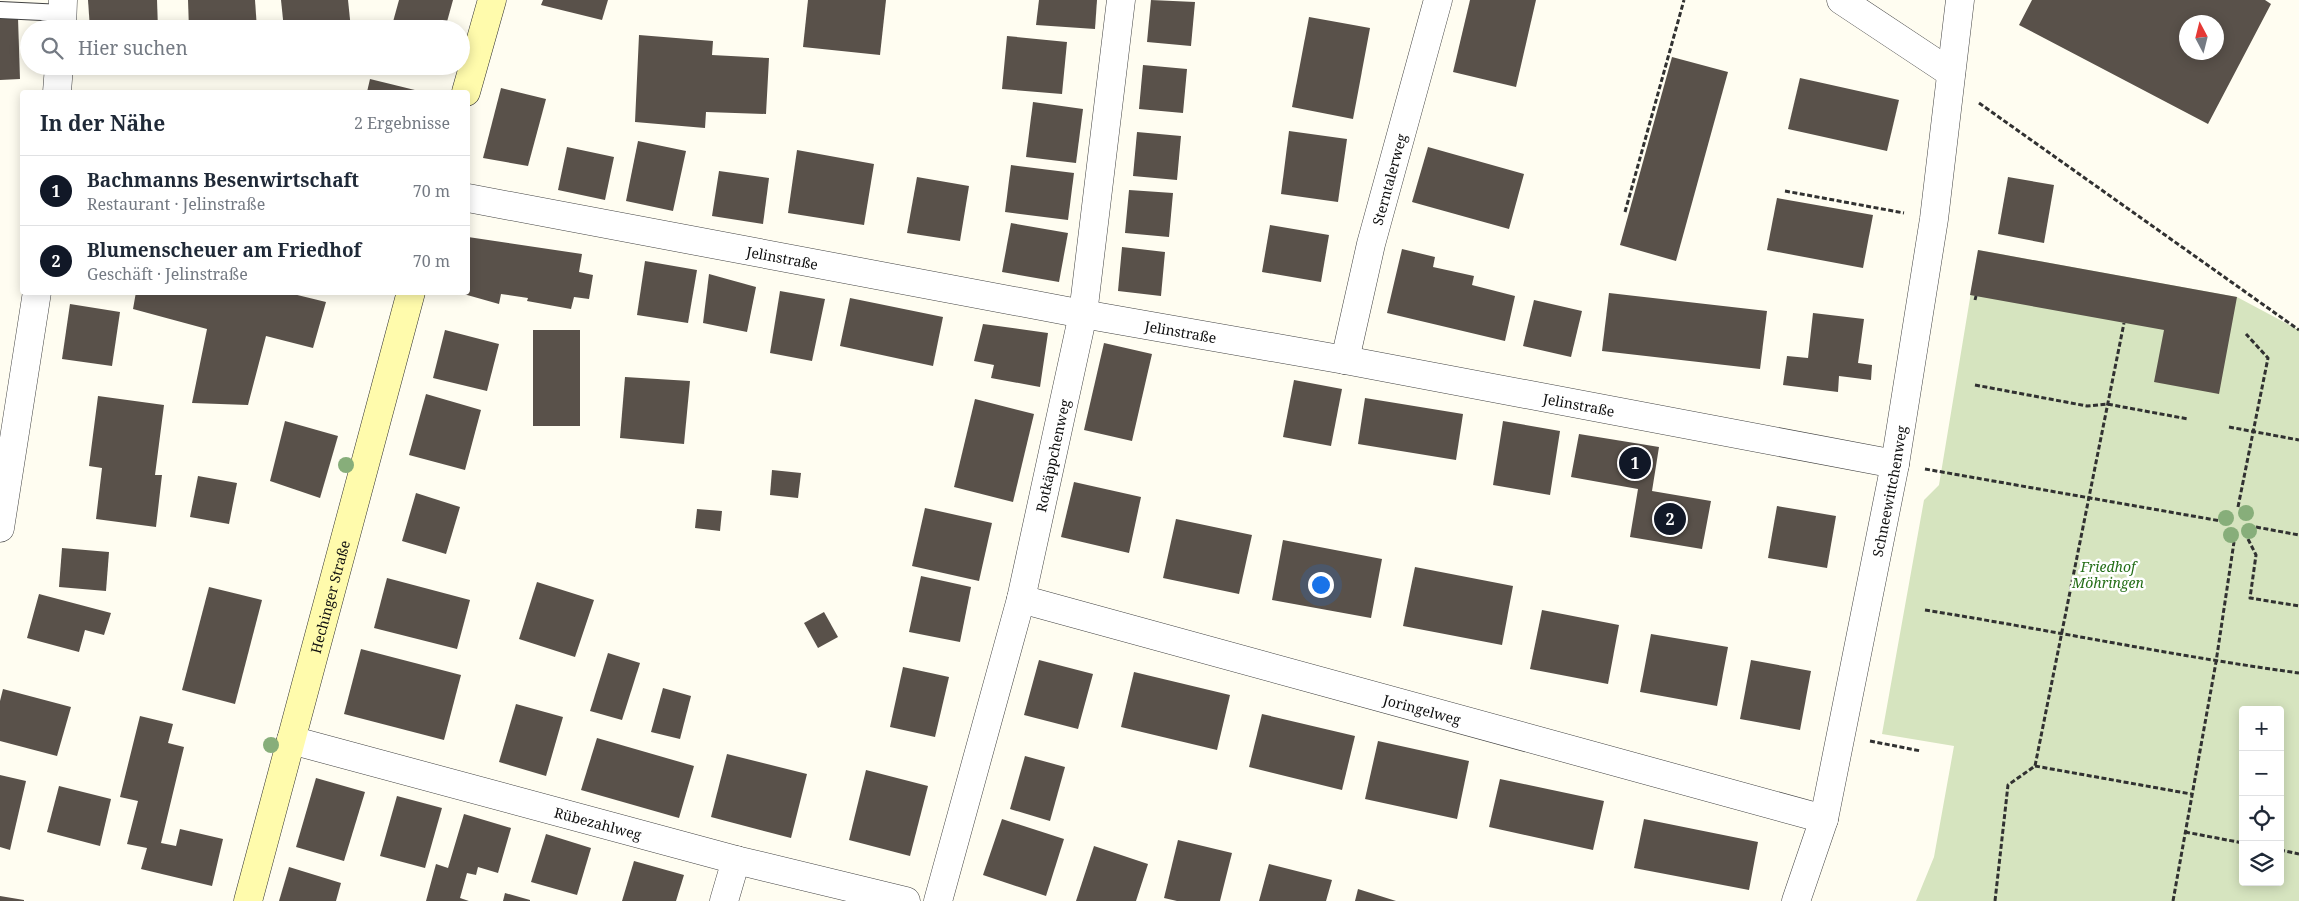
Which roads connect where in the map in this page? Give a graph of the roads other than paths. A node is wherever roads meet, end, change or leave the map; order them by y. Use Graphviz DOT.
graph roads {
  1 [pos="492,0"];
  2 [pos="1121,0"];
  3 [pos="1438,0"];
  4 [pos="1840,0"];
  5 [pos="1960,0"];
  6 [pos="0,10"];
  7 [pos="63,14"];
  8 [pos="1951,73"];
  9 [pos="58,75"];
  10 [pos="57,90"];
  11 [pos="467,90"];
  12 [pos="470,198"];
  13 [pos="36,295"];
  14 [pos="410,295"];
  15 [pos="1083,314"];
  16 [pos="1345,360"];
  17 [pos="1895,464"];
  18 [pos="0,528"];
  19 [pos="1021,598"];
  20 [pos="291,740"];
  21 [pos="1824,819"];
  22 [pos="736,860"];
  23 [pos="248,901"];
  24 [pos="724,901"];
  25 [pos="906,901"];
  26 [pos="938,901"];
  27 [pos="1796,901"];
  1 -- 11 [label="main road"];
  2 -- 15 [label="street, Rotkäppchenweg"];
  3 -- 16 [label="street, Sterntalerweg"];
  4 -- 8 [label="street"];
  5 -- 8 [label="street, Schneewittchenweg"];
  6 -- 7 [label="lane"];
  8 -- 17 [label="street, Schneewittchenweg"];
  9 -- 10 [label="street"];
  12 -- 15 [label="street, Jelinstraße"];
  13 -- 18 [label="street"];
  14 -- 20 [label="main road, Hechinger Straße"];
  15 -- 16 [label="street, Jelinstraße"];
  15 -- 19 [label="street, Rotkäppchenweg"];
  16 -- 17 [label="street, Jelinstraße"];
  17 -- 21 [label="street, Schneewittchenweg"];
  19 -- 21 [label="street, Joringelweg"];
  19 -- 26 [label="street, Rotkäppchenweg"];
  20 -- 22 [label="street, Rübezahlweg"];
  20 -- 23 [label="main road, Hechinger Straße"];
  21 -- 27 [label="street, Schneewittchenweg"];
  22 -- 24 [label="street"];
  22 -- 25 [label="street, Rübezahlweg"];
}
